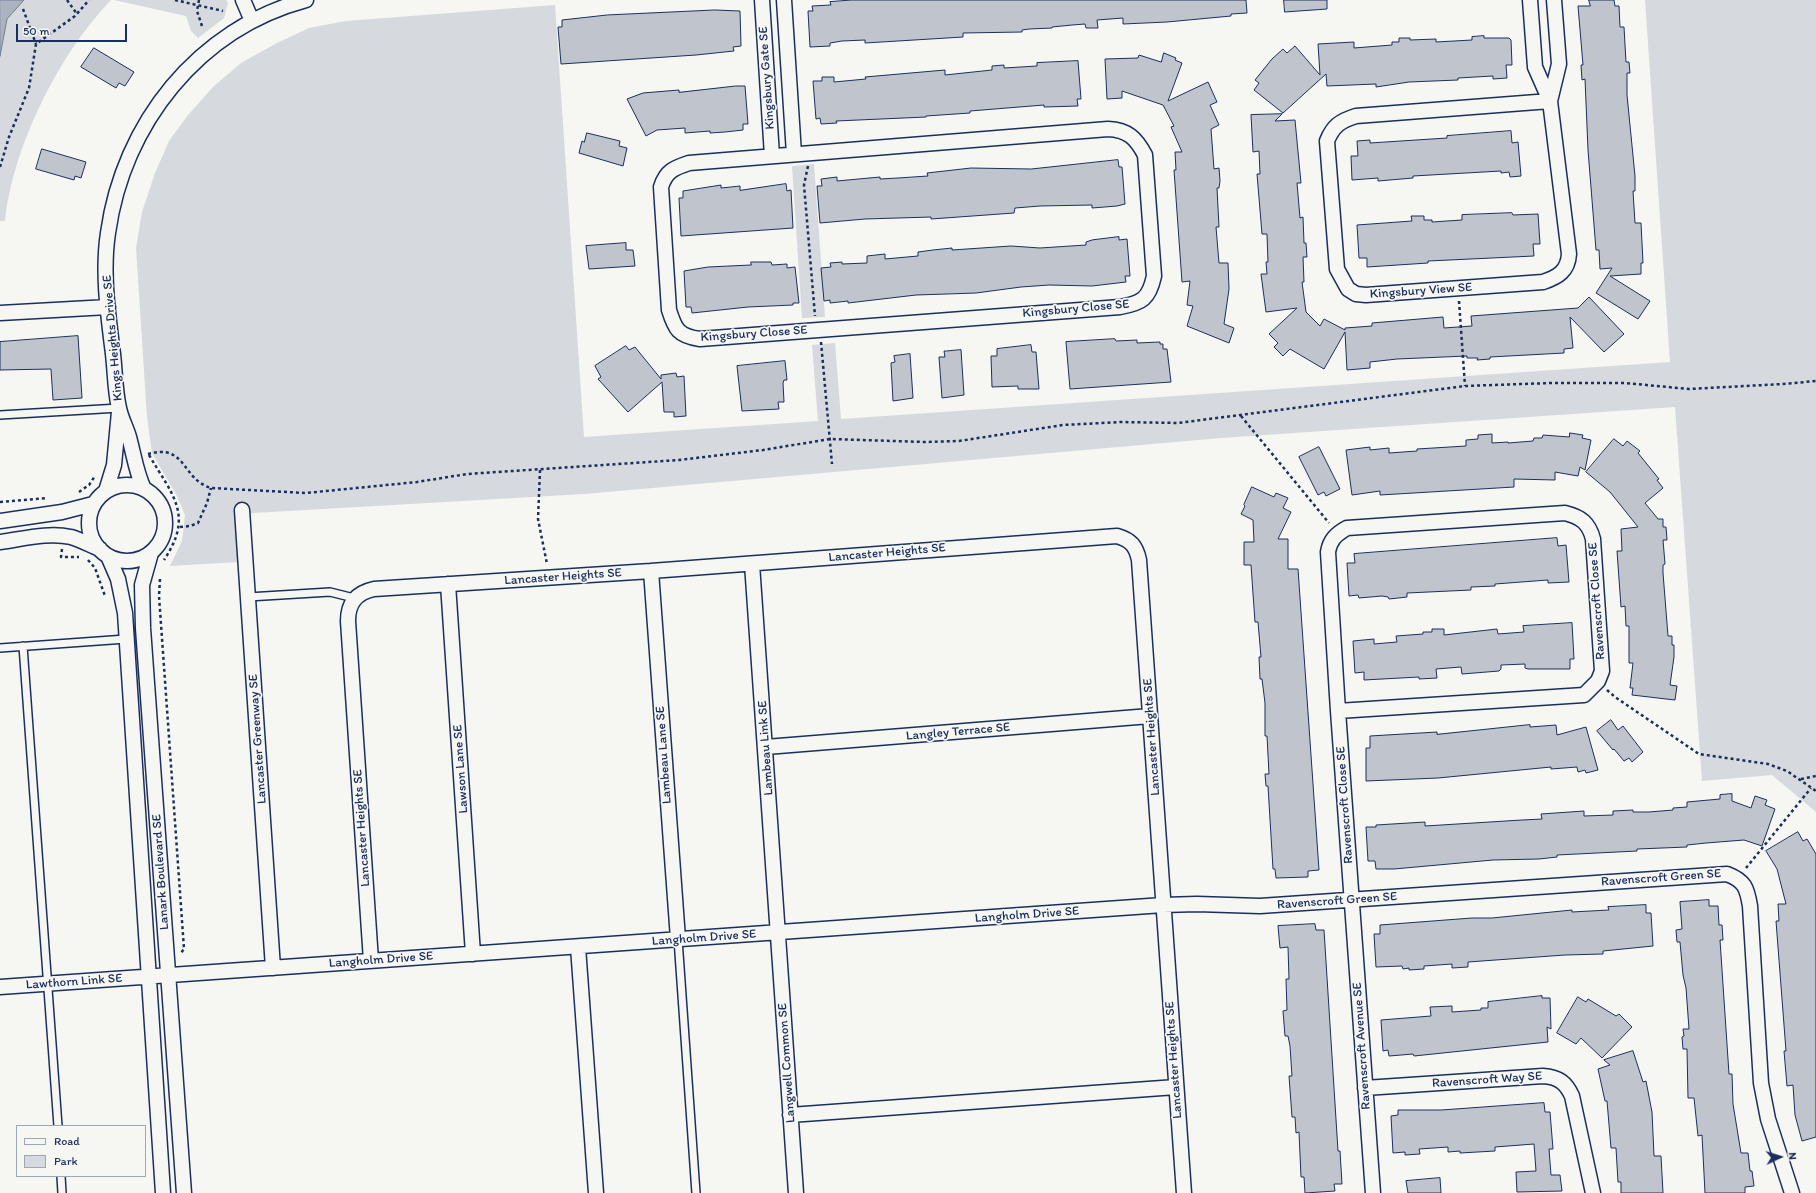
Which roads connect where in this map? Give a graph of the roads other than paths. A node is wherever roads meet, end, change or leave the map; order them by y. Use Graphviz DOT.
graph roads {
  1 [pos="243,0"];
  2 [pos="306,0"];
  3 [pos="762,0"];
  4 [pos="784,0"];
  5 [pos="1530,0"];
  6 [pos="1554,0"];
  7 [pos="252,21"];
  8 [pos="1550,101"];
  9 [pos="794,154"];
  10 [pos="772,156"];
  11 [pos="108,307"];
  12 [pos="0,313"];
  13 [pos="119,408"];
  14 [pos="0,415"];
  15 [pos="144,489"];
  16 [pos="106,491"];
  17 [pos="93,504"];
  18 [pos="242,510"];
  19 [pos="0,521"];
  20 [pos="0,542"];
  21 [pos="104,553"];
  22 [pos="151,553"];
  23 [pos="752,564"];
  24 [pos="651,571"];
  25 [pos="448,584"];
  26 [pos="248,597"];
  27 [pos="354,598"];
  28 [pos="126,639"];
  29 [pos="22,646"];
  30 [pos="0,648"];
  31 [pos="1338,711"];
  32 [pos="1150,716"];
  33 [pos="766,748"];
  34 [pos="1351,899"];
  35 [pos="1163,905"];
  36 [pos="1260,906"];
  37 [pos="778,932"];
  38 [pos="678,940"];
  39 [pos="578,947"];
  40 [pos="473,954"];
  41 [pos="371,961"];
  42 [pos="273,968"];
  43 [pos="168,975"];
  44 [pos="148,976"];
  45 [pos="48,983"];
  46 [pos="0,987"];
  47 [pos="1176,1087"];
  48 [pos="1365,1088"];
  49 [pos="790,1114"];
  50 [pos="58,1125"];
  51 [pos="61,1177"];
  52 [pos="62,1193"];
  53 [pos="163,1193"];
  54 [pos="184,1193"];
  55 [pos="596,1193"];
  56 [pos="696,1193"];
  57 [pos="796,1193"];
  58 [pos="1184,1193"];
  59 [pos="1373,1193"];
  60 [pos="1593,1193"];
  61 [pos="1792,1193"];
  1 -- 7 [label="street"];
  2 -- 7 [label="street, Kings Heights Drive SE"];
  3 -- 10 [label="street, Kingsbury Gate SE"];
  4 -- 9 [label="street, Kingsbury Gate SE"];
  5 -- 8 [label="street, Kingsbury View SE"];
  6 -- 8 [label="street, Kingsbury View SE"];
  7 -- 11 [label="street, Kings Heights Drive SE"];
  8 -- 8 [label="street, Kingsbury View SE"];
  9 -- 10 [label="street, Kingsbury Close SE"];
  9 -- 10 [label="street, Kingsbury Close SE"];
  11 -- 12 [label="street"];
  11 -- 13 [label="street, Kings Heights Drive SE"];
  13 -- 14 [label="lane"];
  13 -- 15 [label="street, Kings Heights Drive SE"];
  13 -- 16 [label="street, Kings Heights Drive SE"];
  15 -- 16 [label="street"];
  15 -- 22 [label="street"];
  16 -- 17 [label="street"];
  17 -- 19 [label="street"];
  17 -- 21 [label="street"];
  18 -- 26 [label="street, Lancaster Greenway SE"];
  20 -- 21 [label="street"];
  21 -- 22 [label="street"];
  21 -- 28 [label="street, Lanark Boulevard SE"];
  22 -- 43 [label="street, Lanark Boulevard SE"];
  23 -- 24 [label="street, Lancaster Heights SE"];
  23 -- 32 [label="street, Lancaster Heights SE"];
  23 -- 33 [label="street, Lambeau Link SE"];
  24 -- 25 [label="street, Lancaster Heights SE"];
  24 -- 38 [label="street, Lambeau Lane SE"];
  25 -- 27 [label="street, Lancaster Heights SE"];
  25 -- 40 [label="street, Lawson Lane SE"];
  26 -- 27 [label="lane"];
  26 -- 42 [label="street, Lancaster Greenway SE"];
  27 -- 41 [label="street, Lancaster Heights SE"];
  28 -- 29 [label="lane"];
  28 -- 44 [label="street, Lanark Boulevard SE"];
  29 -- 30 [label="lane"];
  29 -- 45 [label="lane"];
  31 -- 31 [label="street, Ravenscroft Close SE"];
  31 -- 34 [label="street, Ravenscroft Close SE"];
  32 -- 33 [label="street, Langley Terrace SE"];
  32 -- 35 [label="street, Lancaster Heights SE"];
  33 -- 37 [label="street, Lambeau Link SE"];
  34 -- 36 [label="street, Ravenscroft Green SE"];
  34 -- 48 [label="street, Ravenscroft Avenue SE"];
  34 -- 61 [label="street, Ravenscroft Green SE"];
  35 -- 36 [label="street, Langholm Drive SE"];
  35 -- 37 [label="street, Langholm Drive SE"];
  35 -- 47 [label="street, Lancaster Heights SE"];
  37 -- 38 [label="street, Langholm Drive SE"];
  37 -- 49 [label="street, Langwell Common SE"];
  38 -- 39 [label="street, Langholm Drive SE"];
  38 -- 56 [label="lane"];
  39 -- 40 [label="street, Langholm Drive SE"];
  39 -- 55 [label="street"];
  40 -- 41 [label="street, Langholm Drive SE"];
  41 -- 42 [label="street, Langholm Drive SE"];
  42 -- 43 [label="street, Langholm Drive SE"];
  43 -- 44 [label="street, Langholm Drive SE"];
  43 -- 54 [label="street, Lanark Boulevard SE"];
  44 -- 45 [label="street, Lawthorn Link SE"];
  44 -- 53 [label="street, Lanark Boulevard SE"];
  45 -- 46 [label="street, Lawthorn Link SE"];
  45 -- 50 [label="lane"];
  47 -- 49 [label="street"];
  47 -- 58 [label="street, Lancaster Heights SE"];
  48 -- 59 [label="street, Ravenscroft Avenue SE"];
  48 -- 60 [label="street, Ravenscroft Way SE"];
  49 -- 57 [label="street, Langwell Common SE"];
  51 -- 52 [label="lane"];
}
